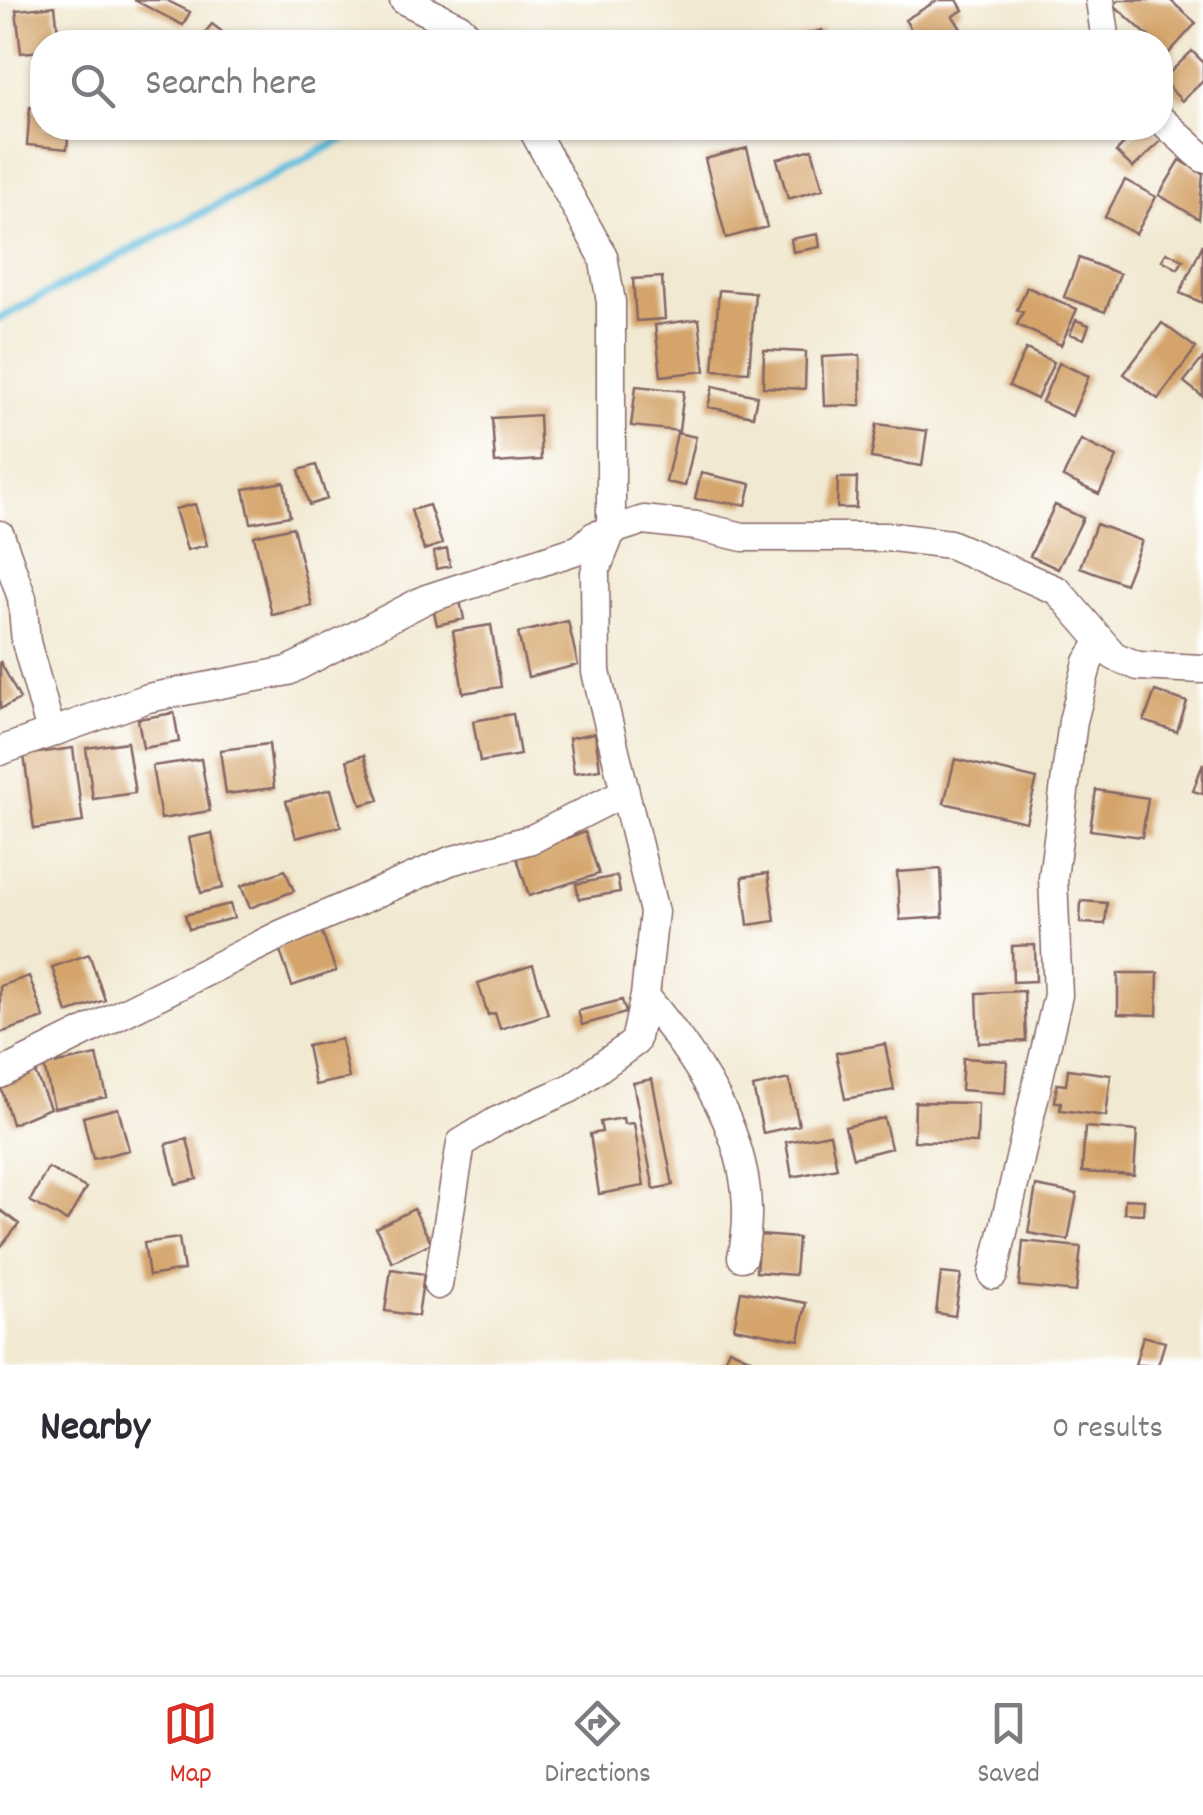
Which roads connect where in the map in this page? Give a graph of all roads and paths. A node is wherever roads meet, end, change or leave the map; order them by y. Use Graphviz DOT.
graph roads {
  1 [pos="1100,0"];
  2 [pos="424,4"];
  3 [pos="462,30"];
  4 [pos="1104,30"];
  5 [pos="1173,131"];
  6 [pos="539,140"];
  7 [pos="1203,158"];
  8 [pos="610,532"];
  9 [pos="0,535"];
  10 [pos="1100,643"];
  11 [pos="1203,669"];
  12 [pos="50,732"];
  13 [pos="0,752"];
  14 [pos="622,793"];
  15 [pos="645,996"];
  16 [pos="0,1074"];
  17 [pos="742,1257"];
  18 [pos="993,1274"];
  19 [pos="438,1285"];
  1 -- 4 [label="street"];
  2 -- 3 [label="street"];
  5 -- 7 [label="street"];
  6 -- 8 [label="street"];
  8 -- 10 [label="street"];
  8 -- 12 [label="street"];
  8 -- 14 [label="street"];
  9 -- 12 [label="street"];
  10 -- 11 [label="street"];
  10 -- 18 [label="street"];
  12 -- 13 [label="street"];
  14 -- 15 [label="street"];
  14 -- 16 [label="street"];
  15 -- 17 [label="street"];
  15 -- 19 [label="street"];
}
